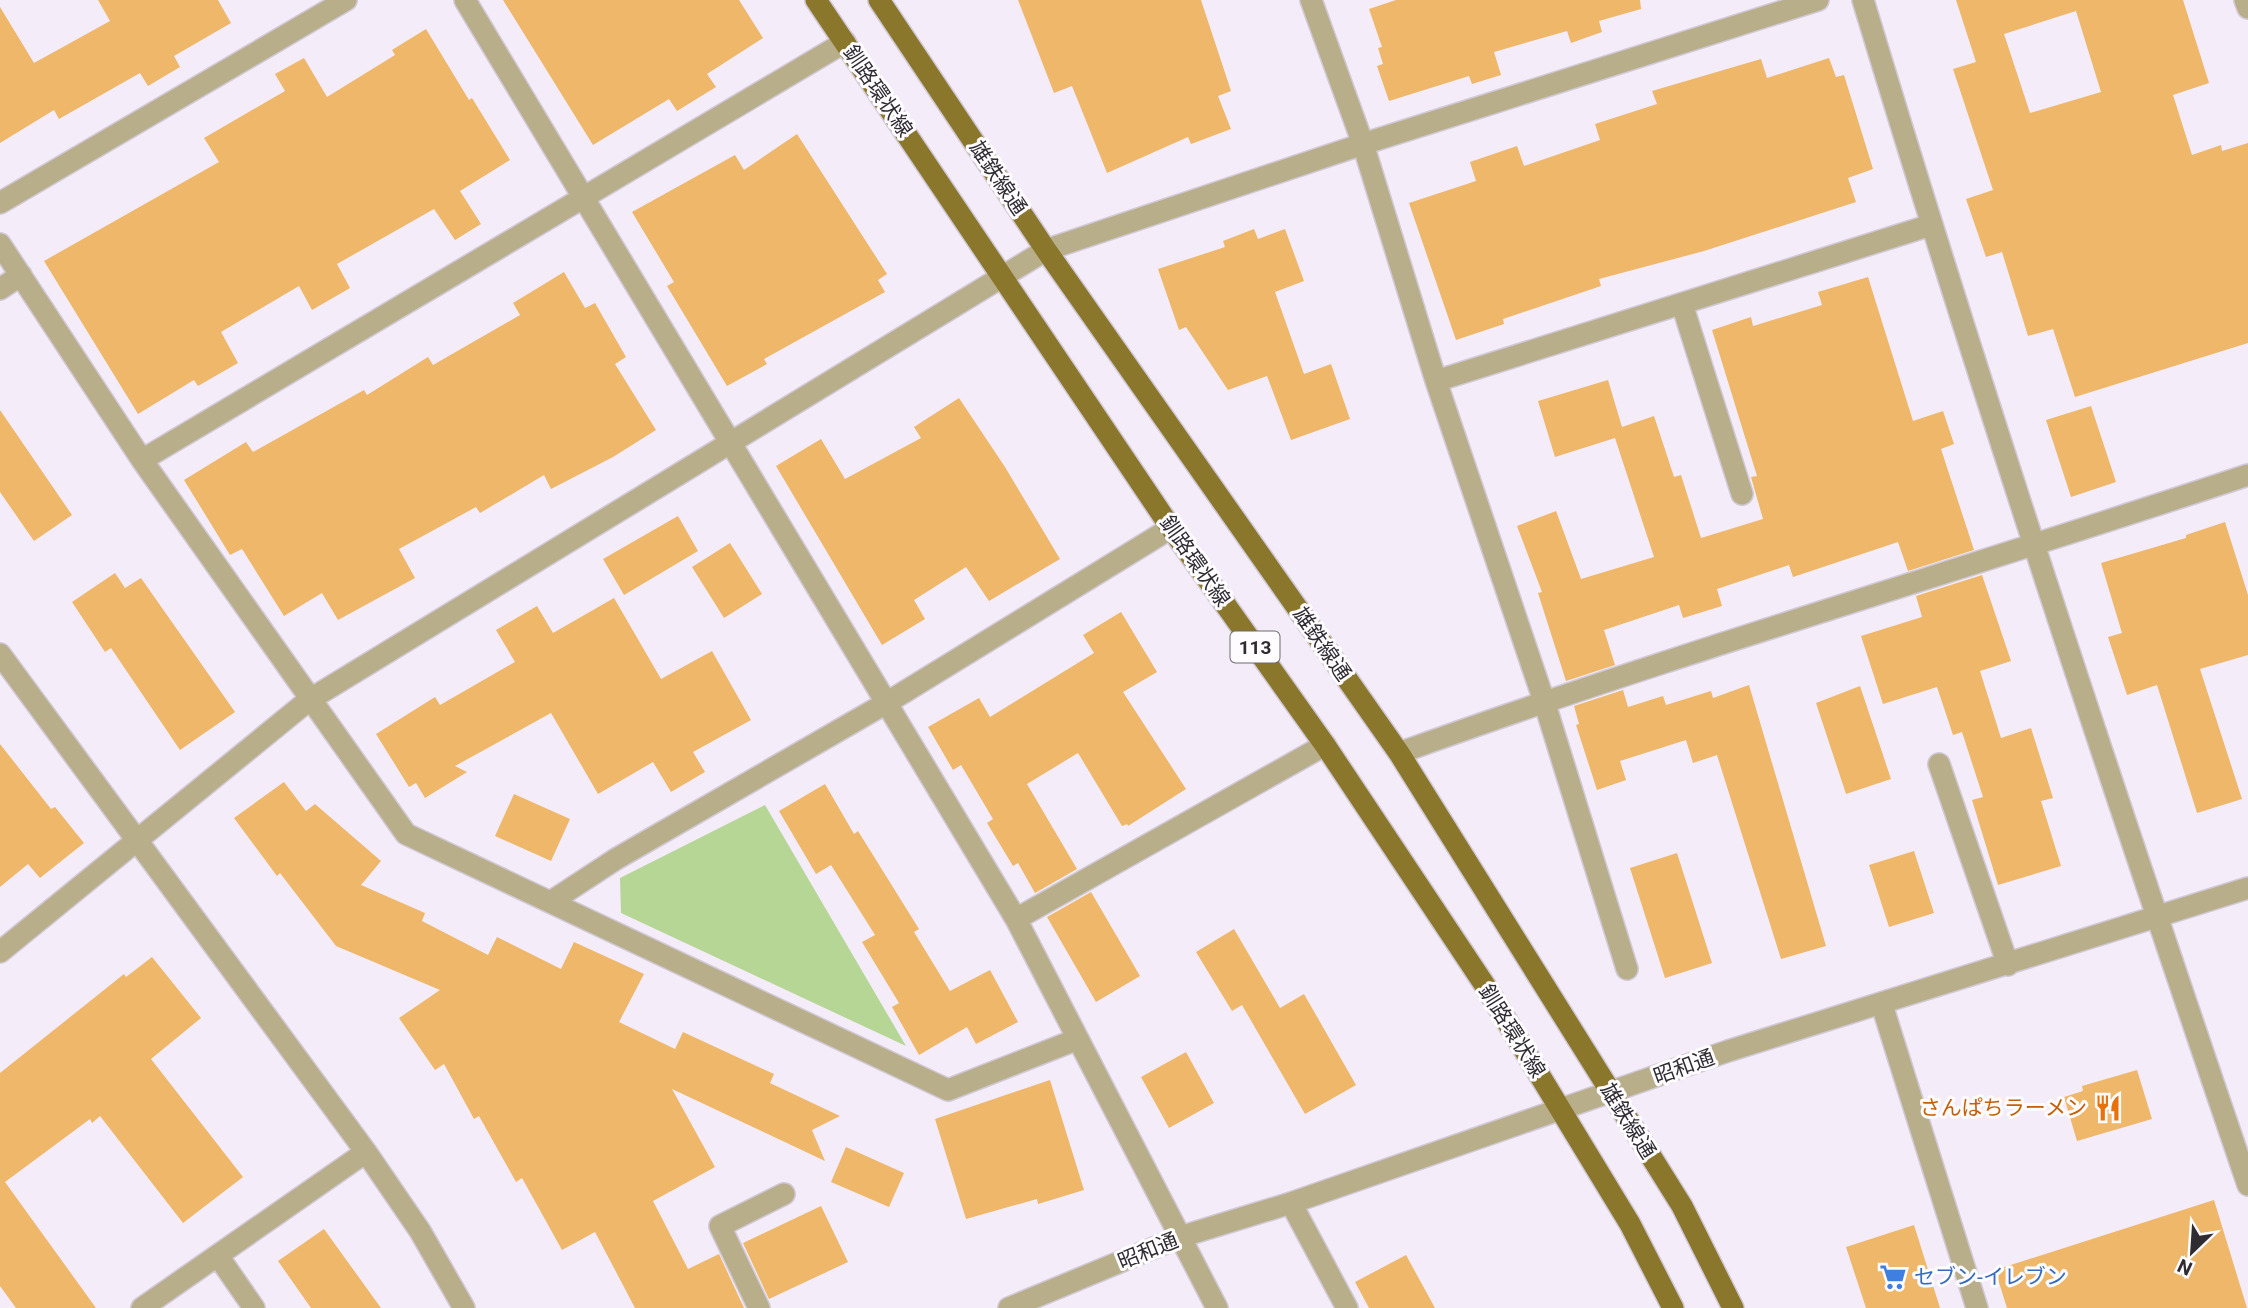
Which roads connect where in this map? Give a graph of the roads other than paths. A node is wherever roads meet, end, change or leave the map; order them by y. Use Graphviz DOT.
graph roads {
  1 [pos="346,0"];
  2 [pos="465,0"];
  3 [pos="816,0"];
  4 [pos="879,0"];
  5 [pos="1311,0"];
  6 [pos="1818,0"];
  7 [pos="1863,0"];
  8 [pos="2245,0"];
  9 [pos="2248,8"];
  10 [pos="845,42"];
  11 [pos="1363,144"];
  12 [pos="583,196"];
  13 [pos="0,203"];
  14 [pos="1931,225"];
  15 [pos="0,244"];
  16 [pos="1046,250"];
  17 [pos="21,275"];
  18 [pos="1004,277"];
  19 [pos="0,289"];
  20 [pos="1682,304"];
  21 [pos="1436,381"];
  22 [pos="733,442"];
  23 [pos="142,460"];
  24 [pos="2248,475"];
  25 [pos="1742,494"];
  26 [pos="1171,528"];
  27 [pos="2036,546"];
  28 [pos="0,654"];
  29 [pos="309,700"];
  30 [pos="1544,701"];
  31 [pos="888,702"];
  32 [pos="1325,745"];
  33 [pos="1399,753"];
  34 [pos="1939,764"];
  35 [pos="136,842"];
  36 [pos="2248,888"];
  37 [pos="552,901"];
  38 [pos="2156,918"];
  39 [pos="1016,919"];
  40 [pos="0,952"];
  41 [pos="2008,965"];
  42 [pos="1627,969"];
  43 [pos="1882,1005"];
  44 [pos="1078,1039"];
  45 [pos="1610,1094"];
  46 [pos="1560,1109"];
  47 [pos="366,1152"];
  48 [pos="2248,1185"];
  49 [pos="784,1194"];
  50 [pos="1291,1203"];
  51 [pos="1180,1237"];
  52 [pos="218,1256"];
  53 [pos="142,1308"];
  54 [pos="254,1308"];
  55 [pos="464,1308"];
  56 [pos="759,1308"];
  57 [pos="1009,1308"];
  58 [pos="1217,1308"];
  59 [pos="1347,1308"];
  60 [pos="1673,1308"];
  61 [pos="1733,1308"];
  62 [pos="1977,1308"];
  1 -- 13 [label="street"];
  2 -- 12 [label="street"];
  3 -- 10 [label="main road, 釧路環状線 / 113"];
  4 -- 16 [label="main road, 雄鉄線通 / 113"];
  5 -- 11 [label="street"];
  6 -- 11 [label="street"];
  7 -- 14 [label="street"];
  8 -- 9 [label="street"];
  10 -- 12 [label="street"];
  10 -- 18 [label="main road, 釧路環状線 / 113"];
  11 -- 16 [label="street"];
  11 -- 21 [label="street"];
  12 -- 22 [label="street"];
  12 -- 23 [label="street"];
  14 -- 20 [label="street"];
  14 -- 27 [label="street"];
  15 -- 17 [label="street"];
  16 -- 18 [label="street"];
  16 -- 33 [label="main road, 雄鉄線通 / 113"];
  17 -- 19 [label="street"];
  17 -- 23 [label="street"];
  18 -- 22 [label="street"];
  18 -- 26 [label="main road, 釧路環状線 / 113"];
  20 -- 21 [label="street"];
  20 -- 25 [label="street"];
  21 -- 30 [label="street"];
  22 -- 29 [label="street"];
  22 -- 31 [label="street"];
  23 -- 29 [label="street"];
  24 -- 27 [label="street"];
  26 -- 31 [label="street"];
  26 -- 32 [label="main road, 釧路環状線 / 113"];
  27 -- 30 [label="street"];
  27 -- 38 [label="street"];
  28 -- 35 [label="street"];
  29 -- 35 [label="street"];
  29 -- 37 [label="street"];
  30 -- 33 [label="street"];
  30 -- 42 [label="street"];
  31 -- 37 [label="street"];
  31 -- 39 [label="street"];
  32 -- 39 [label="street"];
  32 -- 46 [label="main road, 釧路環状線 / 113"];
  33 -- 45 [label="main road, 雄鉄線通 / 113"];
  34 -- 41 [label="street"];
  35 -- 40 [label="street"];
  35 -- 47 [label="street"];
  36 -- 38 [label="street, 昭和通"];
  37 -- 44 [label="street"];
  38 -- 41 [label="street, 昭和通"];
  38 -- 48 [label="street"];
  39 -- 44 [label="street"];
  41 -- 43 [label="street, 昭和通"];
  43 -- 45 [label="street, 昭和通"];
  43 -- 62 [label="street"];
  44 -- 51 [label="street"];
  45 -- 46 [label="street, 昭和通"];
  45 -- 61 [label="main road, 雄鉄線通 / 113"];
  46 -- 50 [label="street, 昭和通"];
  46 -- 60 [label="main road, 釧路環状線 / 113"];
  47 -- 52 [label="street"];
  47 -- 55 [label="street"];
  49 -- 56 [label="street"];
  50 -- 51 [label="street, 昭和通"];
  50 -- 59 [label="street"];
  51 -- 57 [label="street, 昭和通"];
  51 -- 58 [label="street"];
  52 -- 53 [label="street"];
  52 -- 54 [label="street"];
}
